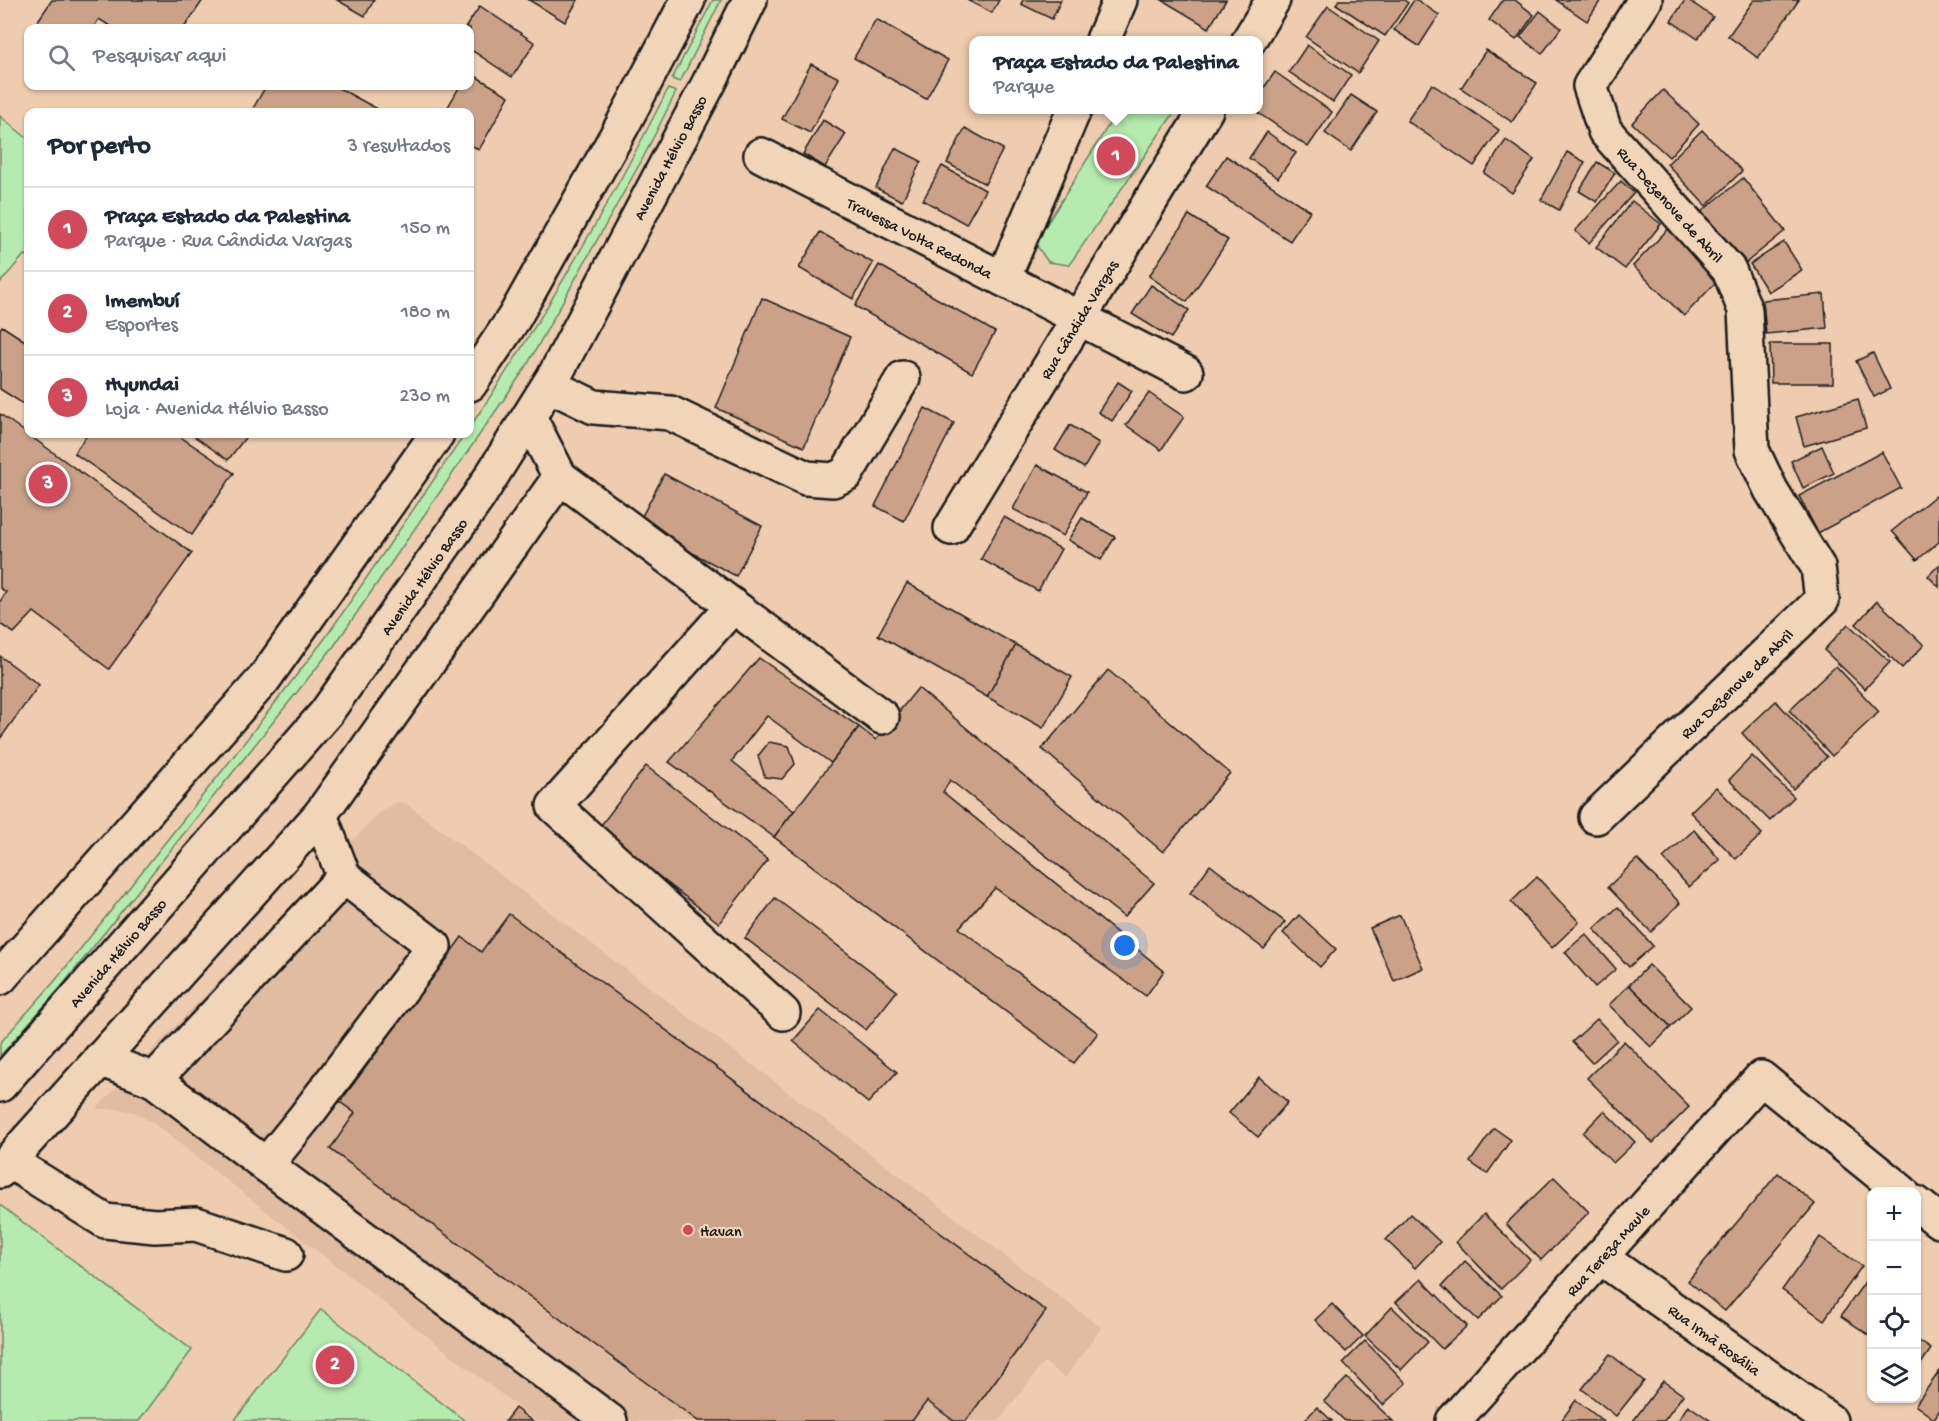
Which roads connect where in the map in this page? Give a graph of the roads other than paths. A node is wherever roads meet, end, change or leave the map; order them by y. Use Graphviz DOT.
graph roads {
  1 [pos="688,0"];
  2 [pos="750,0"];
  3 [pos="1120,0"];
  4 [pos="1273,0"];
  5 [pos="1644,0"];
  6 [pos="1105,36"];
  7 [pos="1251,36"];
  8 [pos="1072,114"];
  9 [pos="1204,114"];
  10 [pos="761,155"];
  11 [pos="1003,279"];
  12 [pos="1079,318"];
  13 [pos="1186,373"];
  14 [pos="474,378"];
  15 [pos="903,378"];
  16 [pos="549,385"];
  17 [pos="529,417"];
  18 [pos="433,438"];
  19 [pos="560,477"];
  20 [pos="951,528"];
  21 [pos="734,606"];
  22 [pos="882,717"];
  23 [pos="320,815"];
  24 [pos="1596,817"];
  25 [pos="344,877"];
  26 [pos="0,978"];
  27 [pos="783,1013"];
  28 [pos="100,1059"];
  29 [pos="154,1080"];
  30 [pos="0,1085"];
  31 [pos="266,1165"];
  32 [pos="5,1166"];
  33 [pos="1897,1187"];
  34 [pos="1921,1206"];
  35 [pos="1939,1221"];
  36 [pos="286,1254"];
  37 [pos="1600,1257"];
  38 [pos="610,1421"];
  39 [pos="1453,1421"];
  40 [pos="1830,1421"];
  1 -- 14 [label="street"];
  2 -- 16 [label="street, Avenida Hélvio Basso"];
  3 -- 6 [label="street"];
  4 -- 7 [label="street"];
  5 -- 24 [label="street, Rua Dezenove de Abril"];
  8 -- 11 [label="street"];
  9 -- 12 [label="street, Rua Cândida Vargas"];
  10 -- 11 [label="street, Travessa Volta Redonda"];
  11 -- 12 [label="street, Travessa Volta Redonda"];
  12 -- 13 [label="street, Travessa Volta Redonda"];
  12 -- 20 [label="street, Rua Cândida Vargas"];
  15 -- 16 [label="street"];
  16 -- 17 [label="street, Avenida Hélvio Basso"];
  17 -- 19 [label="street"];
  17 -- 30 [label="street, Avenida Hélvio Basso"];
  18 -- 26 [label="street"];
  19 -- 21 [label="street"];
  19 -- 23 [label="street"];
  21 -- 22 [label="street"];
  21 -- 27 [label="street"];
  23 -- 25 [label="street"];
  23 -- 28 [label="street"];
  25 -- 29 [label="street"];
  25 -- 31 [label="street"];
  28 -- 29 [label="street"];
  28 -- 32 [label="street"];
  29 -- 31 [label="street"];
  31 -- 38 [label="street"];
  32 -- 36 [label="street"];
  33 -- 37 [label="street, Rua Tereza Maule"];
  34 -- 35 [label="street"];
  37 -- 39 [label="street, Rua Tereza Maule"];
  37 -- 40 [label="street, Rua Irmã Rosália"];
}
